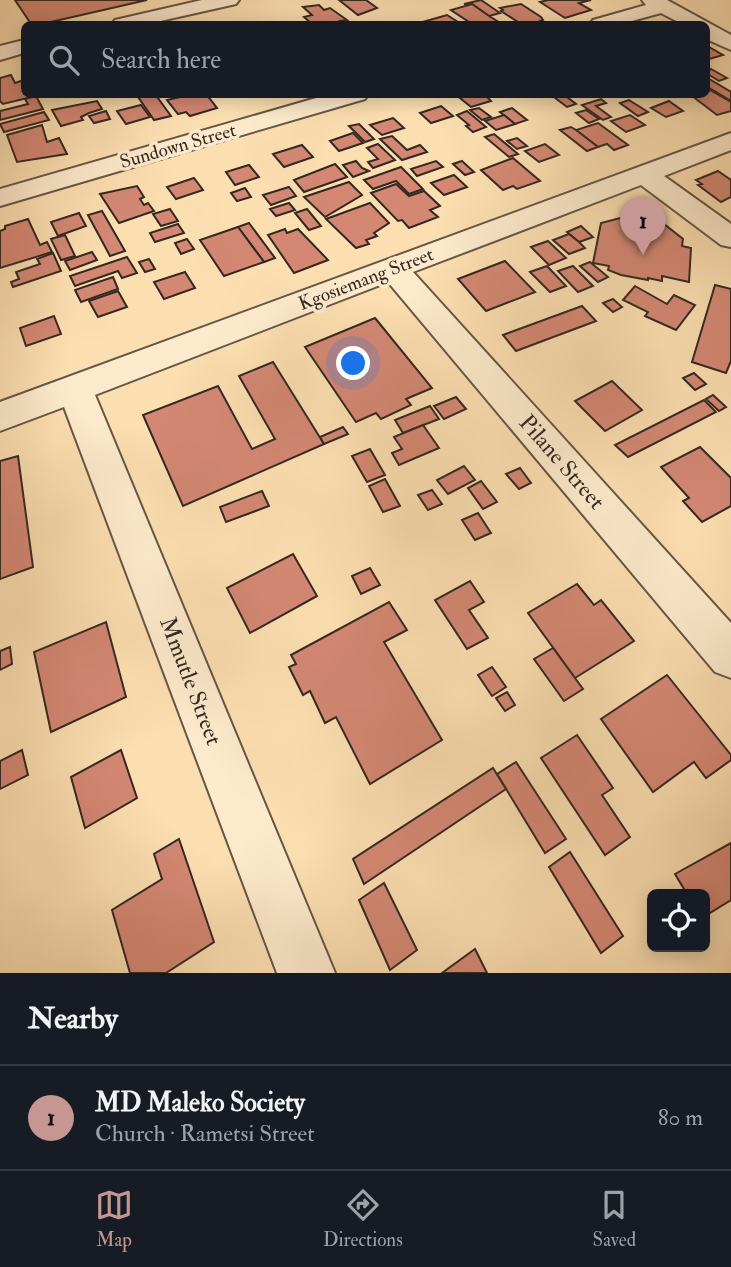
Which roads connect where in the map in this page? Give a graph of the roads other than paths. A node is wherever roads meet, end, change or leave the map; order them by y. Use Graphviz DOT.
graph roads {
  1 [pos="229,0"];
  2 [pos="657,3"];
  3 [pos="135,21"];
  4 [pos="608,21"];
  5 [pos="690,21"];
  6 [pos="710,32"];
  7 [pos="731,44"];
  8 [pos="21,48"];
  9 [pos="0,53"];
  10 [pos="343,98"];
  11 [pos="731,141"];
  12 [pos="644,174"];
  13 [pos="0,198"];
  14 [pos="731,239"];
  15 [pos="393,269"];
  16 [pos="75,389"];
  17 [pos="0,417"];
  18 [pos="731,656"];
  19 [pos="306,973"];
  1 -- 3 [label="street"];
  2 -- 4 [label="street"];
  2 -- 5 [label="street"];
  6 -- 7 [label="street"];
  8 -- 9 [label="street"];
  10 -- 13 [label="street, Sundown Street"];
  11 -- 12 [label="street, Kgosiemang Street"];
  12 -- 14 [label="street"];
  12 -- 15 [label="street, Kgosiemang Street"];
  15 -- 16 [label="street, Kgosiemang Street"];
  15 -- 18 [label="street, Pilane Street"];
  16 -- 17 [label="street, Kgosiemang Street"];
  16 -- 19 [label="street, Mmutle Street"];
}
